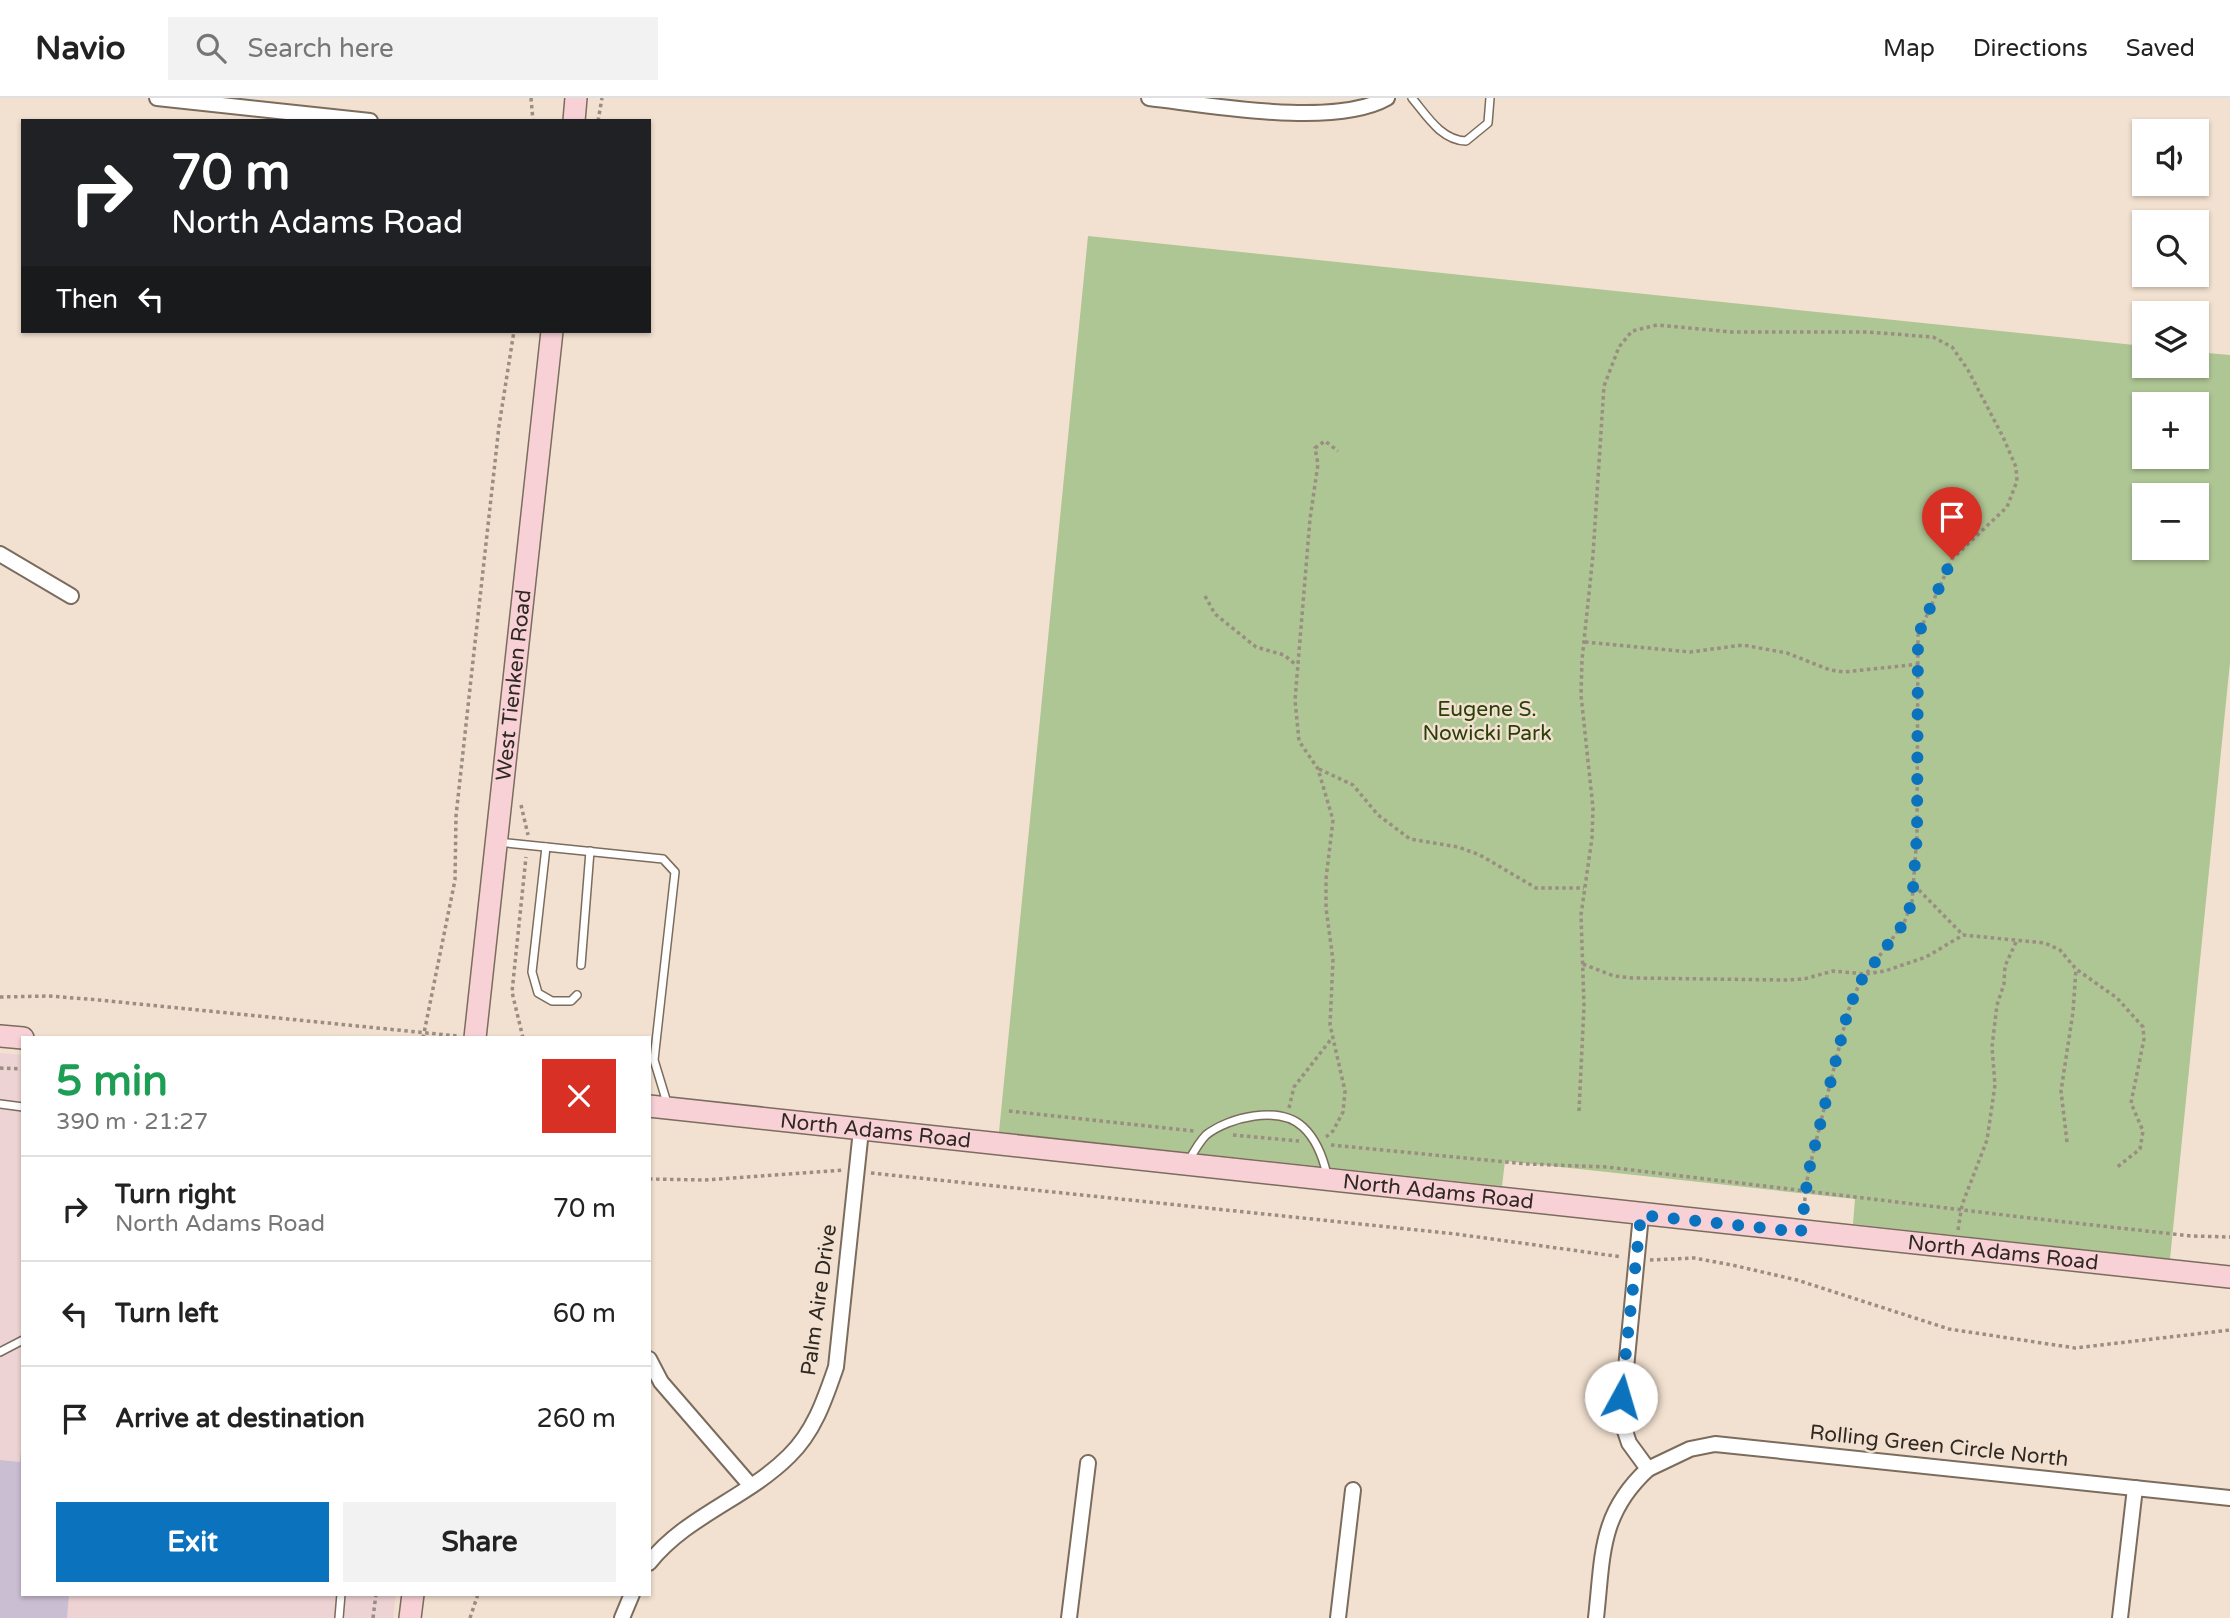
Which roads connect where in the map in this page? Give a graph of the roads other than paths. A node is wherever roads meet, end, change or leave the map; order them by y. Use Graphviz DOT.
graph roads {
  1 [pos="157,98"];
  2 [pos="576,98"];
  3 [pos="1149,98"];
  4 [pos="1387,98"];
  5 [pos="1412,98"];
  6 [pos="1490,98"];
  7 [pos="186,99"];
  8 [pos="353,119"];
  9 [pos="574,119"];
  10 [pos="552,333"];
  11 [pos="0,554"];
  12 [pos="71,596"];
  13 [pos="496,842"];
  14 [pos="546,847"];
  15 [pos="590,851"];
  16 [pos="580,965"];
  17 [pos="577,995"];
  18 [pos="0,1036"];
  19 [pos="475,1036"];
  20 [pos="21,1038"];
  21 [pos="651,1063"];
  22 [pos="0,1104"];
  23 [pos="21,1107"];
  24 [pos="659,1107"];
  25 [pos="861,1130"];
  26 [pos="1187,1164"];
  27 [pos="1328,1179"];
  28 [pos="1641,1215"];
  29 [pos="2230,1277"];
  30 [pos="21,1341"];
  31 [pos="0,1352"];
  32 [pos="651,1363"];
  33 [pos="1088,1463"];
  34 [pos="1648,1469"];
  35 [pos="751,1486"];
  36 [pos="2135,1488"];
  37 [pos="1353,1490"];
  38 [pos="2230,1498"];
  39 [pos="651,1561"];
  40 [pos="341,1596"];
  41 [pos="413,1596"];
  42 [pos="631,1596"];
  43 [pos="339,1608"];
  44 [pos="334,1618"];
  45 [pos="340,1618"];
  46 [pos="410,1618"];
  47 [pos="622,1618"];
  48 [pos="1069,1618"];
  49 [pos="1338,1618"];
  50 [pos="1596,1618"];
  51 [pos="2120,1618"];
  1 -- 7 [label="street"];
  2 -- 9 [label="street"];
  3 -- 4 [label="street"];
  5 -- 6 [label="lane"];
  7 -- 8 [label="street"];
  10 -- 13 [label="street, West Tienken Road"];
  11 -- 12 [label="street"];
  13 -- 14 [label="lane"];
  13 -- 19 [label="street, West Tienken Road"];
  14 -- 15 [label="lane"];
  14 -- 17 [label="lane"];
  15 -- 16 [label="lane"];
  15 -- 21 [label="lane"];
  18 -- 20 [label="street"];
  21 -- 24 [label="lane"];
  22 -- 23 [label="lane"];
  24 -- 25 [label="street, North Adams Road"];
  25 -- 26 [label="street, North Adams Road"];
  25 -- 35 [label="street, Palm Aire Drive"];
  26 -- 27 [label="street, North Adams Road"];
  26 -- 27 [label="lane"];
  27 -- 28 [label="street, North Adams Road"];
  28 -- 29 [label="street, North Adams Road"];
  28 -- 34 [label="street"];
  30 -- 31 [label="lane"];
  32 -- 35 [label="street"];
  33 -- 48 [label="street"];
  34 -- 36 [label="street, Rolling Green Circle North"];
  34 -- 50 [label="street, Rolling Green Circle North"];
  35 -- 39 [label="street, Palm Aire Drive"];
  36 -- 38 [label="street, Rolling Green Circle North"];
  36 -- 51 [label="street"];
  37 -- 49 [label="street"];
  40 -- 43 [label="lane"];
  41 -- 46 [label="street"];
  42 -- 47 [label="street"];
  43 -- 44 [label="lane"];
  43 -- 45 [label="lane"];
}
